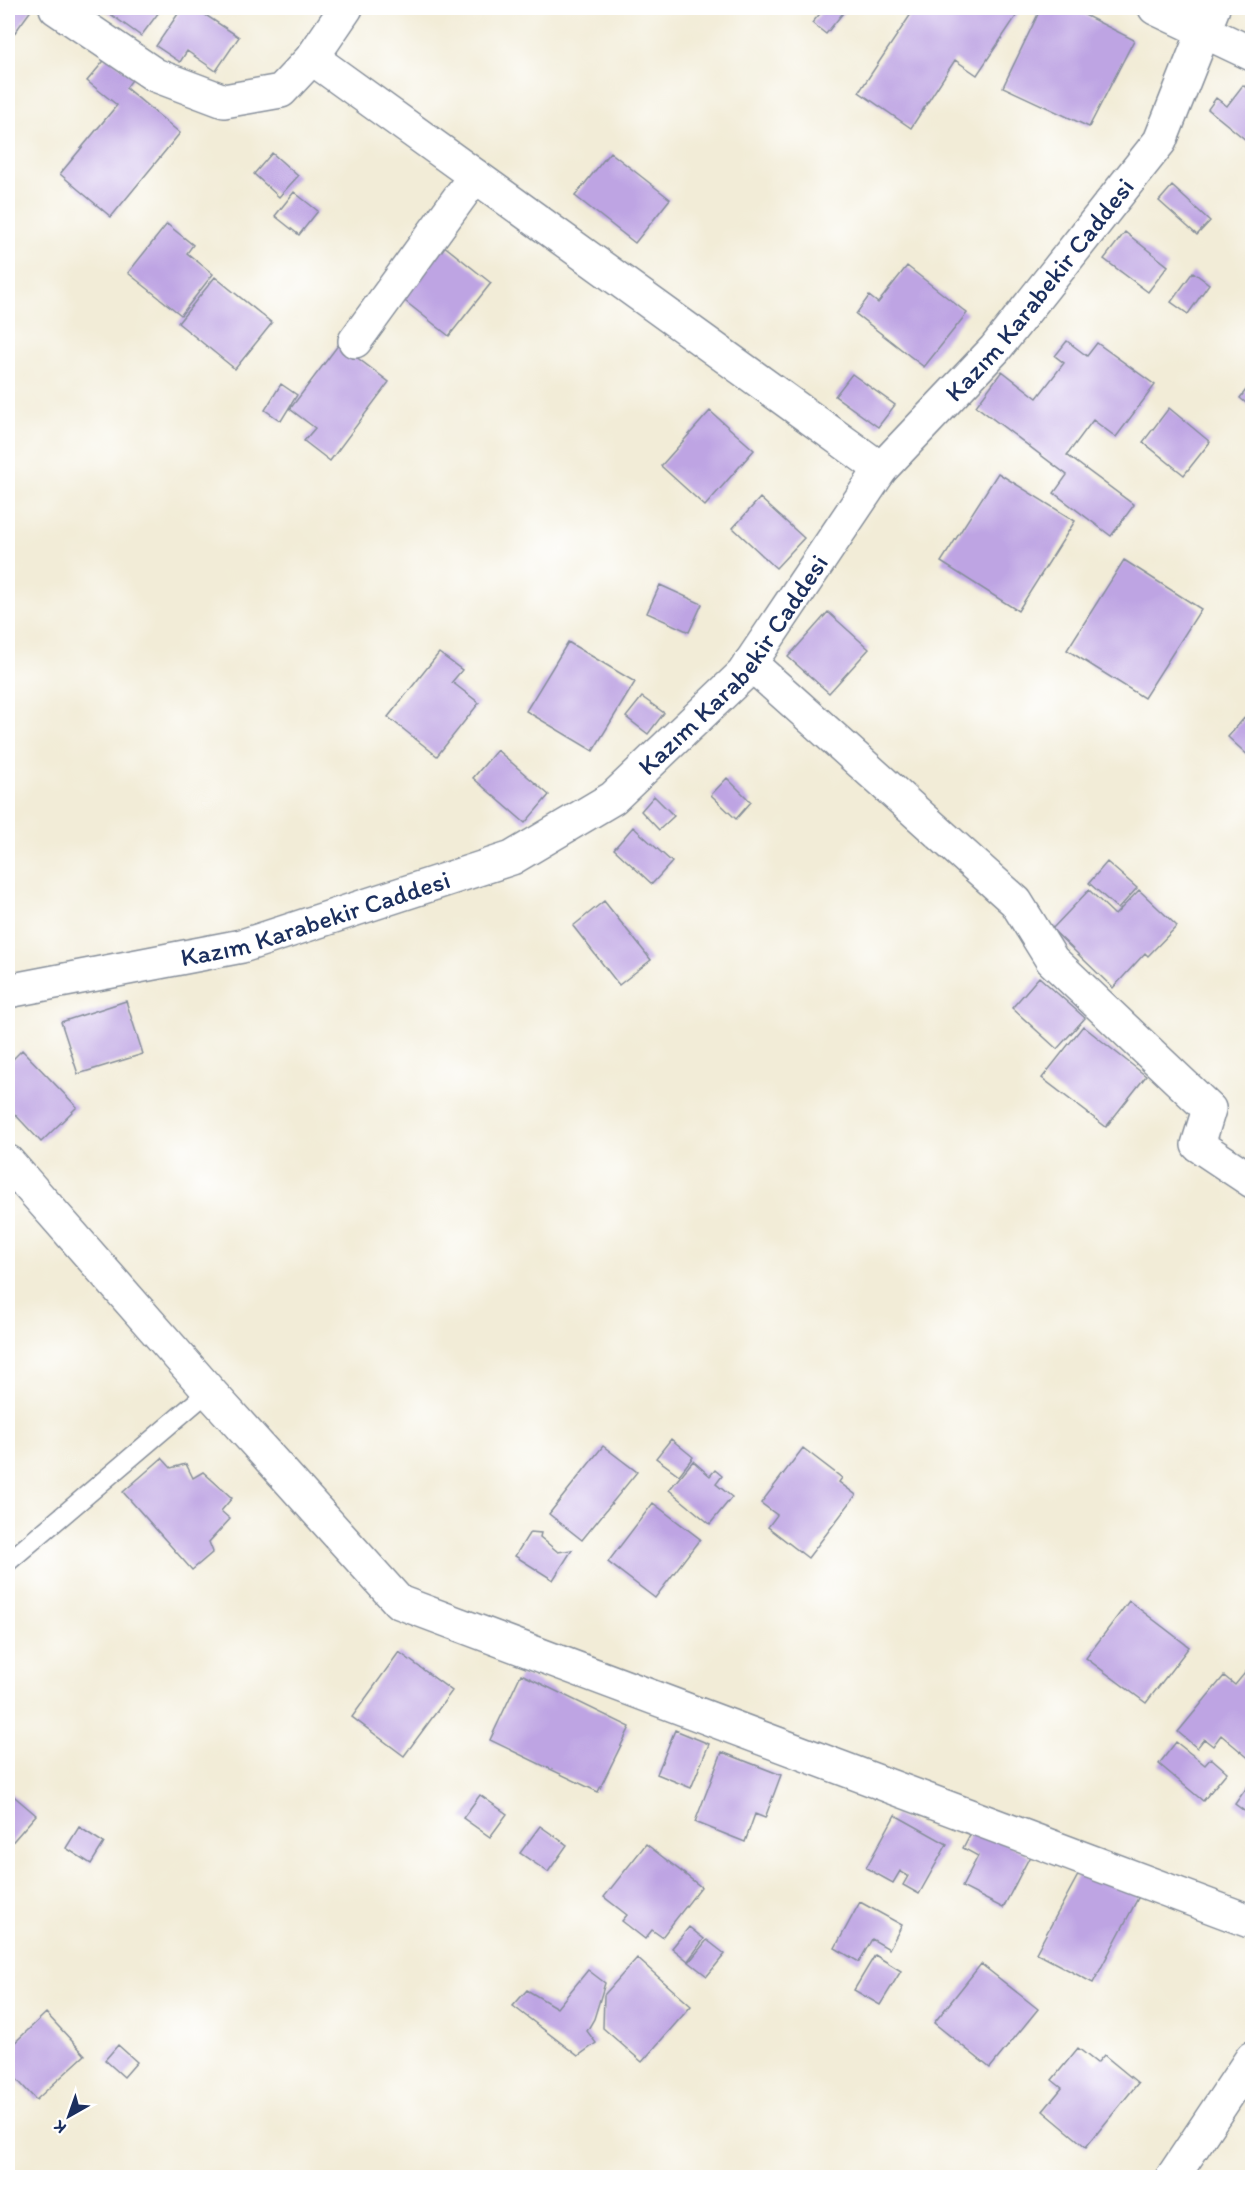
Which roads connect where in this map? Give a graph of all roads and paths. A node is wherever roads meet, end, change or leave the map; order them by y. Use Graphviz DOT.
graph roads {
  1 [pos="56,8"];
  2 [pos="346,8"];
  3 [pos="1155,8"];
  4 [pos="1208,19"];
  5 [pos="1252,54"];
  6 [pos="312,58"];
  7 [pos="475,176"];
  8 [pos="355,341"];
  9 [pos="881,469"];
  10 [pos="750,663"];
  11 [pos="8,991"];
  12 [pos="8,1162"];
  13 [pos="1252,1181"];
  14 [pos="209,1391"];
  15 [pos="8,1562"];
  16 [pos="1252,1922"];
  17 [pos="1252,2058"];
  18 [pos="1172,2178"];
  1 -- 6 [label="street"];
  2 -- 6 [label="street"];
  3 -- 4 [label="street"];
  4 -- 5 [label="street"];
  4 -- 9 [label="street, Kazım Karabekir Caddesi"];
  6 -- 7 [label="street"];
  7 -- 8 [label="street"];
  7 -- 9 [label="street"];
  9 -- 10 [label="street, Kazım Karabekir Caddesi"];
  10 -- 11 [label="street, Kazım Karabekir Caddesi"];
  10 -- 13 [label="street"];
  12 -- 14 [label="street"];
  14 -- 15 [label="lane"];
  14 -- 16 [label="street"];
  17 -- 18 [label="street"];
}
